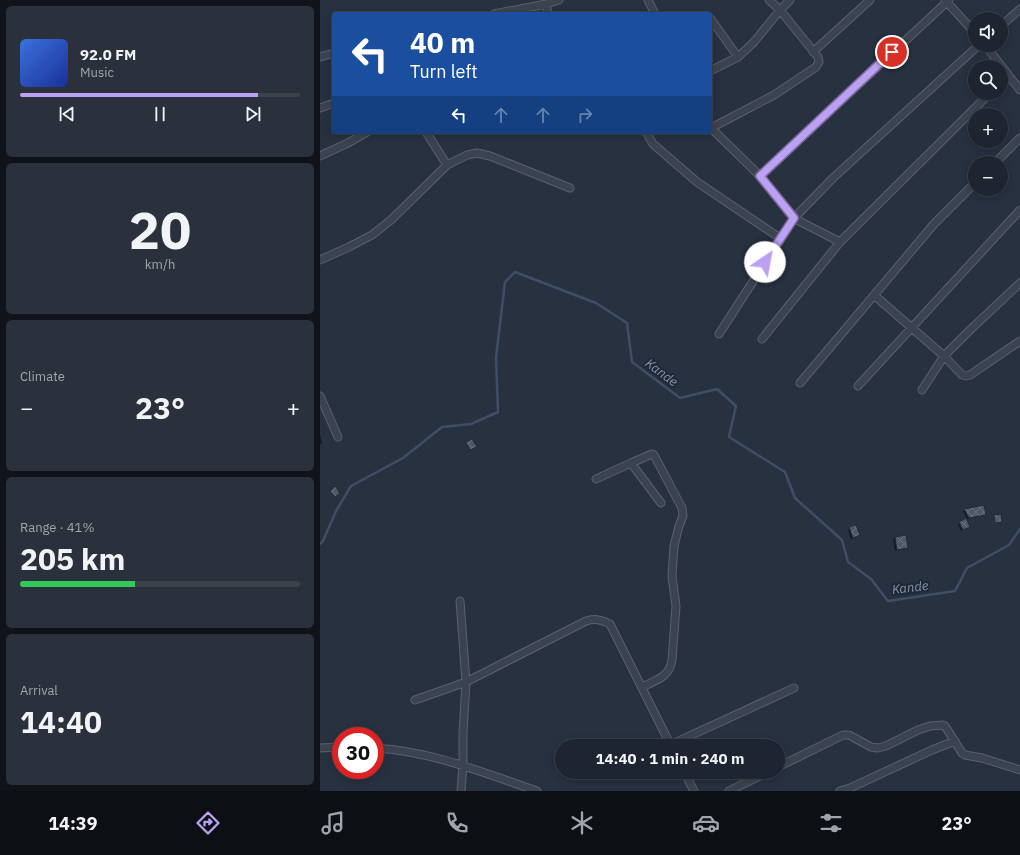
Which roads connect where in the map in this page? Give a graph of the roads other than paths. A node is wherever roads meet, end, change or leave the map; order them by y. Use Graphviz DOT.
graph roads {
  1 [pos="559,0"];
  2 [pos="648,0"];
  3 [pos="769,0"];
  4 [pos="790,0"];
  5 [pos="870,0"];
  6 [pos="947,1"];
  7 [pos="546,4"];
  8 [pos="1020,9"];
  9 [pos="780,10"];
  10 [pos="504,12"];
  11 [pos="548,12"];
  12 [pos="654,12"];
  13 [pos="1008,20"];
  14 [pos="712,21"];
  15 [pos="968,25"];
  16 [pos="813,52"];
  17 [pos="971,52"];
  18 [pos="990,52"];
  19 [pos="332,54"];
  20 [pos="738,56"];
  21 [pos="320,57"];
  22 [pos="996,60"];
  23 [pos="712,70"];
  24 [pos="1008,75"];
  25 [pos="1020,90"];
  26 [pos="983,100"];
  27 [pos="332,104"];
  28 [pos="320,108"];
  29 [pos="712,126"];
  30 [pos="712,129"];
  31 [pos="364,134"];
  32 [pos="427,134"];
  33 [pos="647,134"];
  34 [pos="1020,138"];
  35 [pos="320,156"];
  36 [pos="1002,156"];
  37 [pos="447,164"];
  38 [pos="760,176"];
  39 [pos="570,188"];
  40 [pos="968,190"];
  41 [pos="1020,210"];
  42 [pos="794,218"];
  43 [pos="780,238"];
  44 [pos="840,242"];
  45 [pos="320,260"];
  46 [pos="1020,284"];
  47 [pos="874,295"];
  48 [pos="912,328"];
  49 [pos="719,334"];
  50 [pos="762,339"];
  51 [pos="1020,341"];
  52 [pos="944,356"];
  53 [pos="800,383"];
  54 [pos="858,386"];
  55 [pos="922,390"];
  56 [pos="320,396"];
  57 [pos="328,414"];
  58 [pos="320,415"];
  59 [pos="338,437"];
  60 [pos="631,463"];
  61 [pos="596,479"];
  62 [pos="661,503"];
  63 [pos="460,601"];
  64 [pos="466,682"];
  65 [pos="642,687"];
  66 [pos="794,688"];
  67 [pos="415,700"];
  68 [pos="668,739"];
  69 [pos="684,739"];
  70 [pos="954,741"];
  71 [pos="332,747"];
  72 [pos="320,748"];
  73 [pos="384,748"];
  74 [pos="785,764"];
  75 [pos="463,765"];
  76 [pos="1020,770"];
  77 [pos="688,779"];
  78 [pos="754,779"];
  79 [pos="847,789"];
  80 [pos="461,791"];
  81 [pos="537,791"];
  82 [pos="694,791"];
  83 [pos="729,791"];
  84 [pos="840,791"];
  1 -- 7 [label="street"];
  2 -- 12 [label="street"];
  3 -- 9 [label="street"];
  4 -- 9 [label="street"];
  5 -- 16 [label="street"];
  6 -- 15 [label="street"];
  6 -- 38 [label="street"];
  7 -- 10 [label="street"];
  7 -- 11 [label="street"];
  8 -- 13 [label="street"];
  9 -- 16 [label="street"];
  9 -- 20 [label="street"];
  14 -- 20 [label="street"];
  16 -- 29 [label="street"];
  17 -- 42 [label="street"];
  18 -- 22 [label="street"];
  19 -- 21 [label="street"];
  20 -- 23 [label="street"];
  24 -- 25 [label="street"];
  26 -- 44 [label="street"];
  27 -- 28 [label="street"];
  30 -- 38 [label="street"];
  31 -- 35 [label="street"];
  32 -- 37 [label="street"];
  33 -- 43 [label="street"];
  34 -- 36 [label="street"];
  37 -- 39 [label="street"];
  37 -- 45 [label="street"];
  38 -- 42 [label="street"];
  40 -- 47 [label="street"];
  41 -- 48 [label="street"];
  42 -- 43 [label="street"];
  42 -- 44 [label="street"];
  43 -- 49 [label="street"];
  44 -- 50 [label="street"];
  46 -- 52 [label="street"];
  47 -- 48 [label="street"];
  47 -- 53 [label="street"];
  48 -- 52 [label="street"];
  48 -- 54 [label="street"];
  51 -- 52 [label="street"];
  52 -- 55 [label="street"];
  56 -- 57 [label="street"];
  57 -- 58 [label="street"];
  57 -- 59 [label="street"];
  60 -- 61 [label="street"];
  60 -- 62 [label="street"];
  60 -- 65 [label="street"];
  63 -- 64 [label="street"];
  64 -- 65 [label="street"];
  64 -- 67 [label="street"];
  64 -- 75 [label="street"];
  65 -- 68 [label="street"];
  66 -- 69 [label="street"];
  70 -- 74 [label="street"];
  70 -- 76 [label="street"];
  70 -- 79 [label="street"];
  71 -- 72 [label="street"];
  73 -- 75 [label="street"];
  75 -- 80 [label="street"];
  75 -- 81 [label="street"];
  77 -- 82 [label="street"];
  78 -- 83 [label="street"];
  79 -- 84 [label="street"];
}
